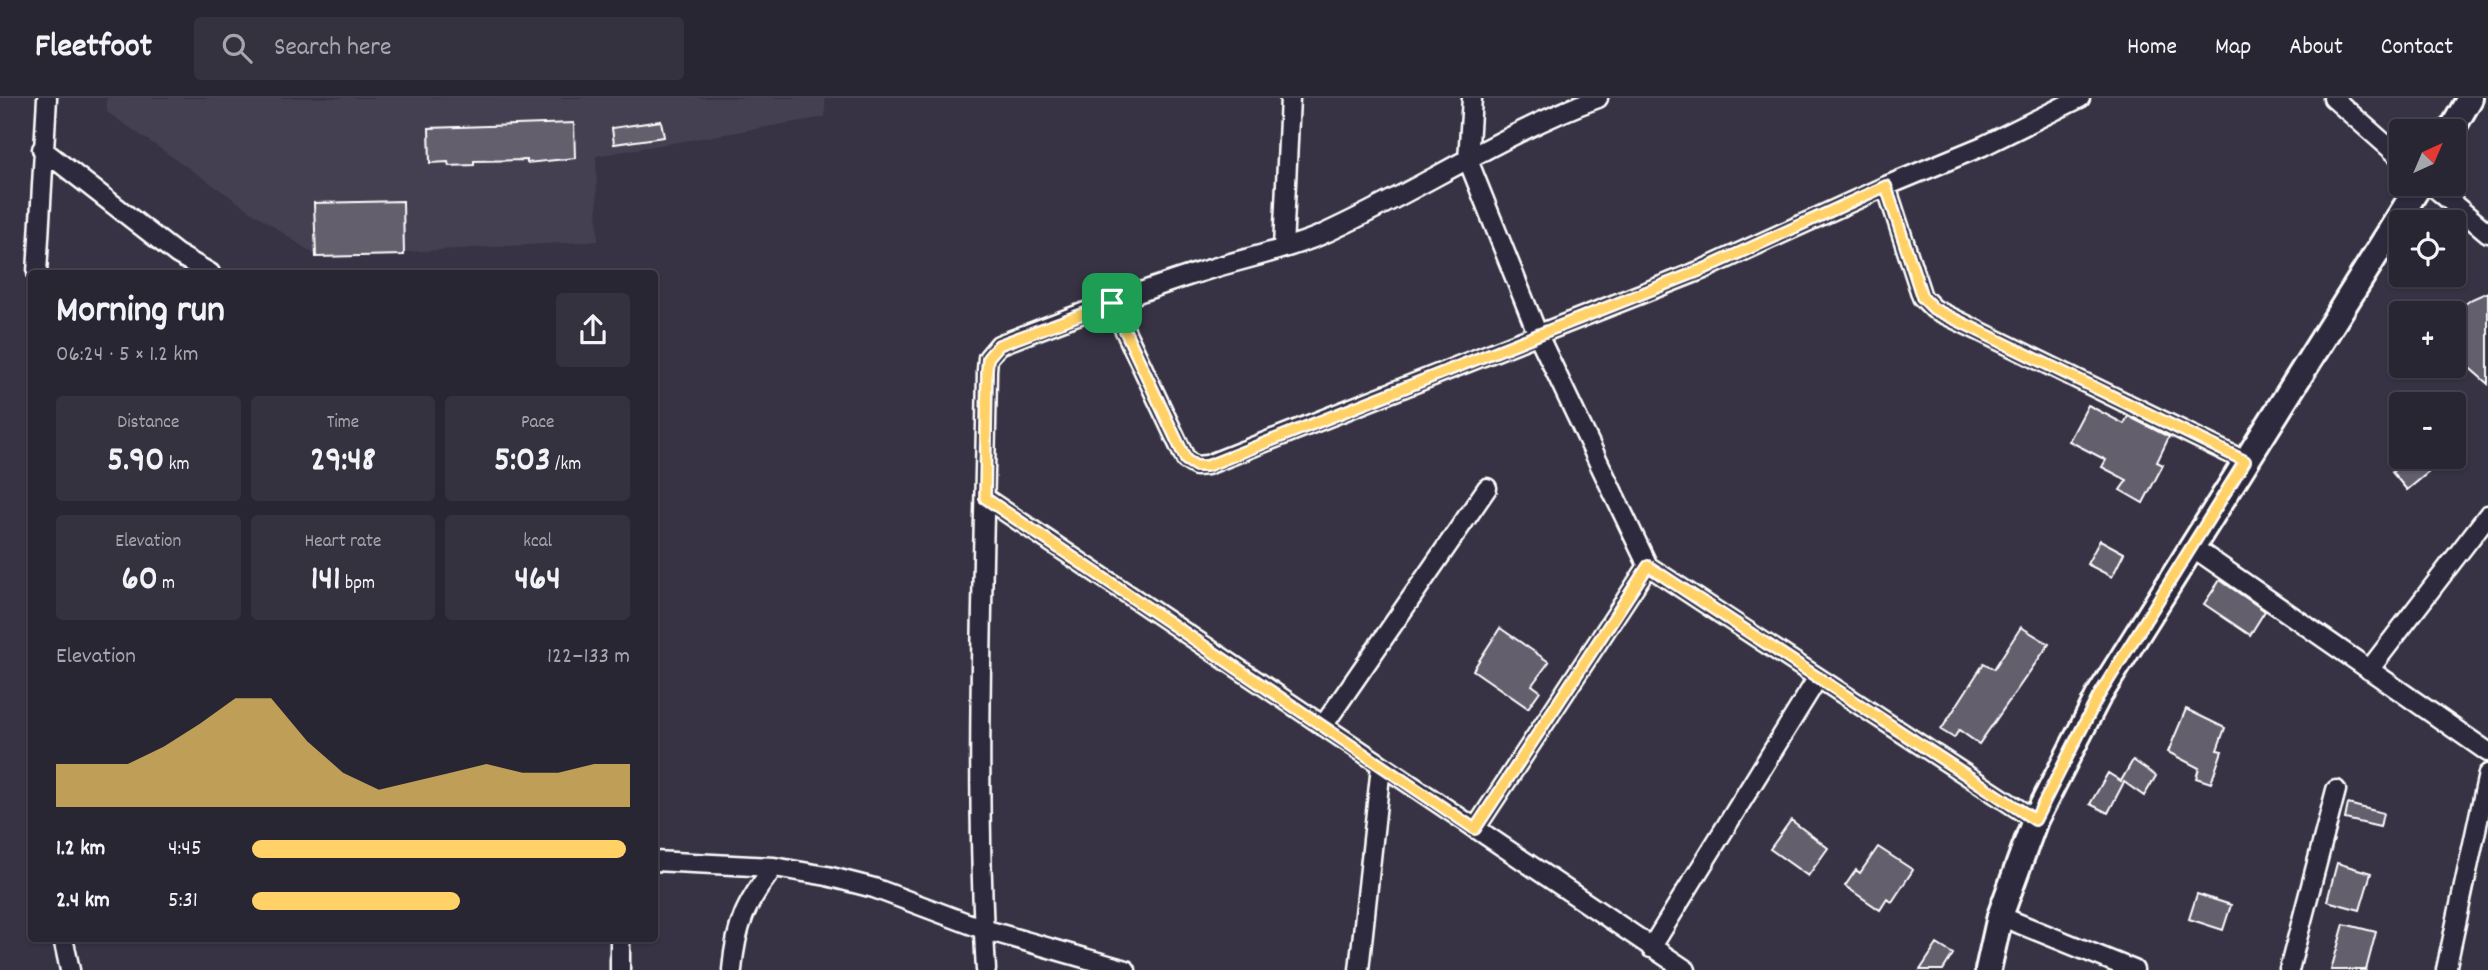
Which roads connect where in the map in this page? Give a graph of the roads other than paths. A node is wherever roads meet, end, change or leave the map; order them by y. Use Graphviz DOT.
graph roads {
  1 [pos="47,98"];
  2 [pos="1290,98"];
  3 [pos="1472,98"];
  4 [pos="1598,98"];
  5 [pos="2080,98"];
  6 [pos="2333,98"];
  7 [pos="2470,98"];
  8 [pos="2458,119"];
  9 [pos="2389,147"];
  10 [pos="43,149"];
  11 [pos="1468,160"];
  12 [pos="1886,186"];
  13 [pos="2412,196"];
  14 [pos="2444,196"];
  15 [pos="2488,233"];
  16 [pos="1283,248"];
  17 [pos="37,270"];
  18 [pos="205,270"];
  19 [pos="1112,303"];
  20 [pos="1538,335"];
  21 [pos="2245,461"];
  22 [pos="1487,488"];
  23 [pos="985,498"];
  24 [pos="2488,515"];
  25 [pos="2191,546"];
  26 [pos="1648,566"];
  27 [pos="2369,670"];
  28 [pos="1817,679"];
  29 [pos="1323,726"];
  30 [pos="2488,752"];
  31 [pos="1381,766"];
  32 [pos="2488,774"];
  33 [pos="2336,790"];
  34 [pos="2035,820"];
  35 [pos="1475,829"];
  36 [pos="658,861"];
  37 [pos="774,867"];
  38 [pos="2000,916"];
  39 [pos="983,929"];
  40 [pos="64,942"];
  41 [pos="620,942"];
  42 [pos="1651,948"];
  43 [pos="70,970"];
  44 [pos="620,970"];
  45 [pos="732,970"];
  46 [pos="986,970"];
  47 [pos="1126,970"];
  48 [pos="1359,970"];
  49 [pos="1686,970"];
  50 [pos="1988,970"];
  51 [pos="2134,970"];
  52 [pos="2289,970"];
  53 [pos="2446,970"];
  1 -- 10 [label="street"];
  2 -- 16 [label="street"];
  3 -- 11 [label="street"];
  4 -- 11 [label="street"];
  5 -- 12 [label="street"];
  6 -- 9 [label="street"];
  7 -- 8 [label="main road"];
  10 -- 17 [label="street"];
  10 -- 18 [label="street"];
  11 -- 16 [label="street"];
  11 -- 20 [label="street"];
  12 -- 20 [label="street"];
  12 -- 21 [label="street"];
  13 -- 21 [label="main road"];
  14 -- 15 [label="street"];
  16 -- 19 [label="street"];
  19 -- 20 [label="street"];
  19 -- 23 [label="street"];
  20 -- 26 [label="street"];
  21 -- 25 [label="main road"];
  22 -- 29 [label="street"];
  23 -- 29 [label="street"];
  23 -- 39 [label="street"];
  24 -- 27 [label="street"];
  25 -- 27 [label="street"];
  25 -- 34 [label="main road"];
  26 -- 28 [label="street"];
  26 -- 35 [label="street"];
  27 -- 30 [label="street"];
  28 -- 34 [label="street"];
  28 -- 42 [label="street"];
  29 -- 31 [label="street"];
  31 -- 35 [label="street"];
  31 -- 48 [label="street"];
  32 -- 53 [label="street"];
  33 -- 52 [label="street"];
  34 -- 38 [label="main road"];
  35 -- 42 [label="street"];
  36 -- 37 [label="street"];
  37 -- 39 [label="street"];
  37 -- 45 [label="street"];
  38 -- 50 [label="main road"];
  38 -- 51 [label="street"];
  39 -- 46 [label="street"];
  39 -- 47 [label="street"];
  40 -- 43 [label="street"];
  41 -- 44 [label="street"];
  42 -- 49 [label="street"];
}
